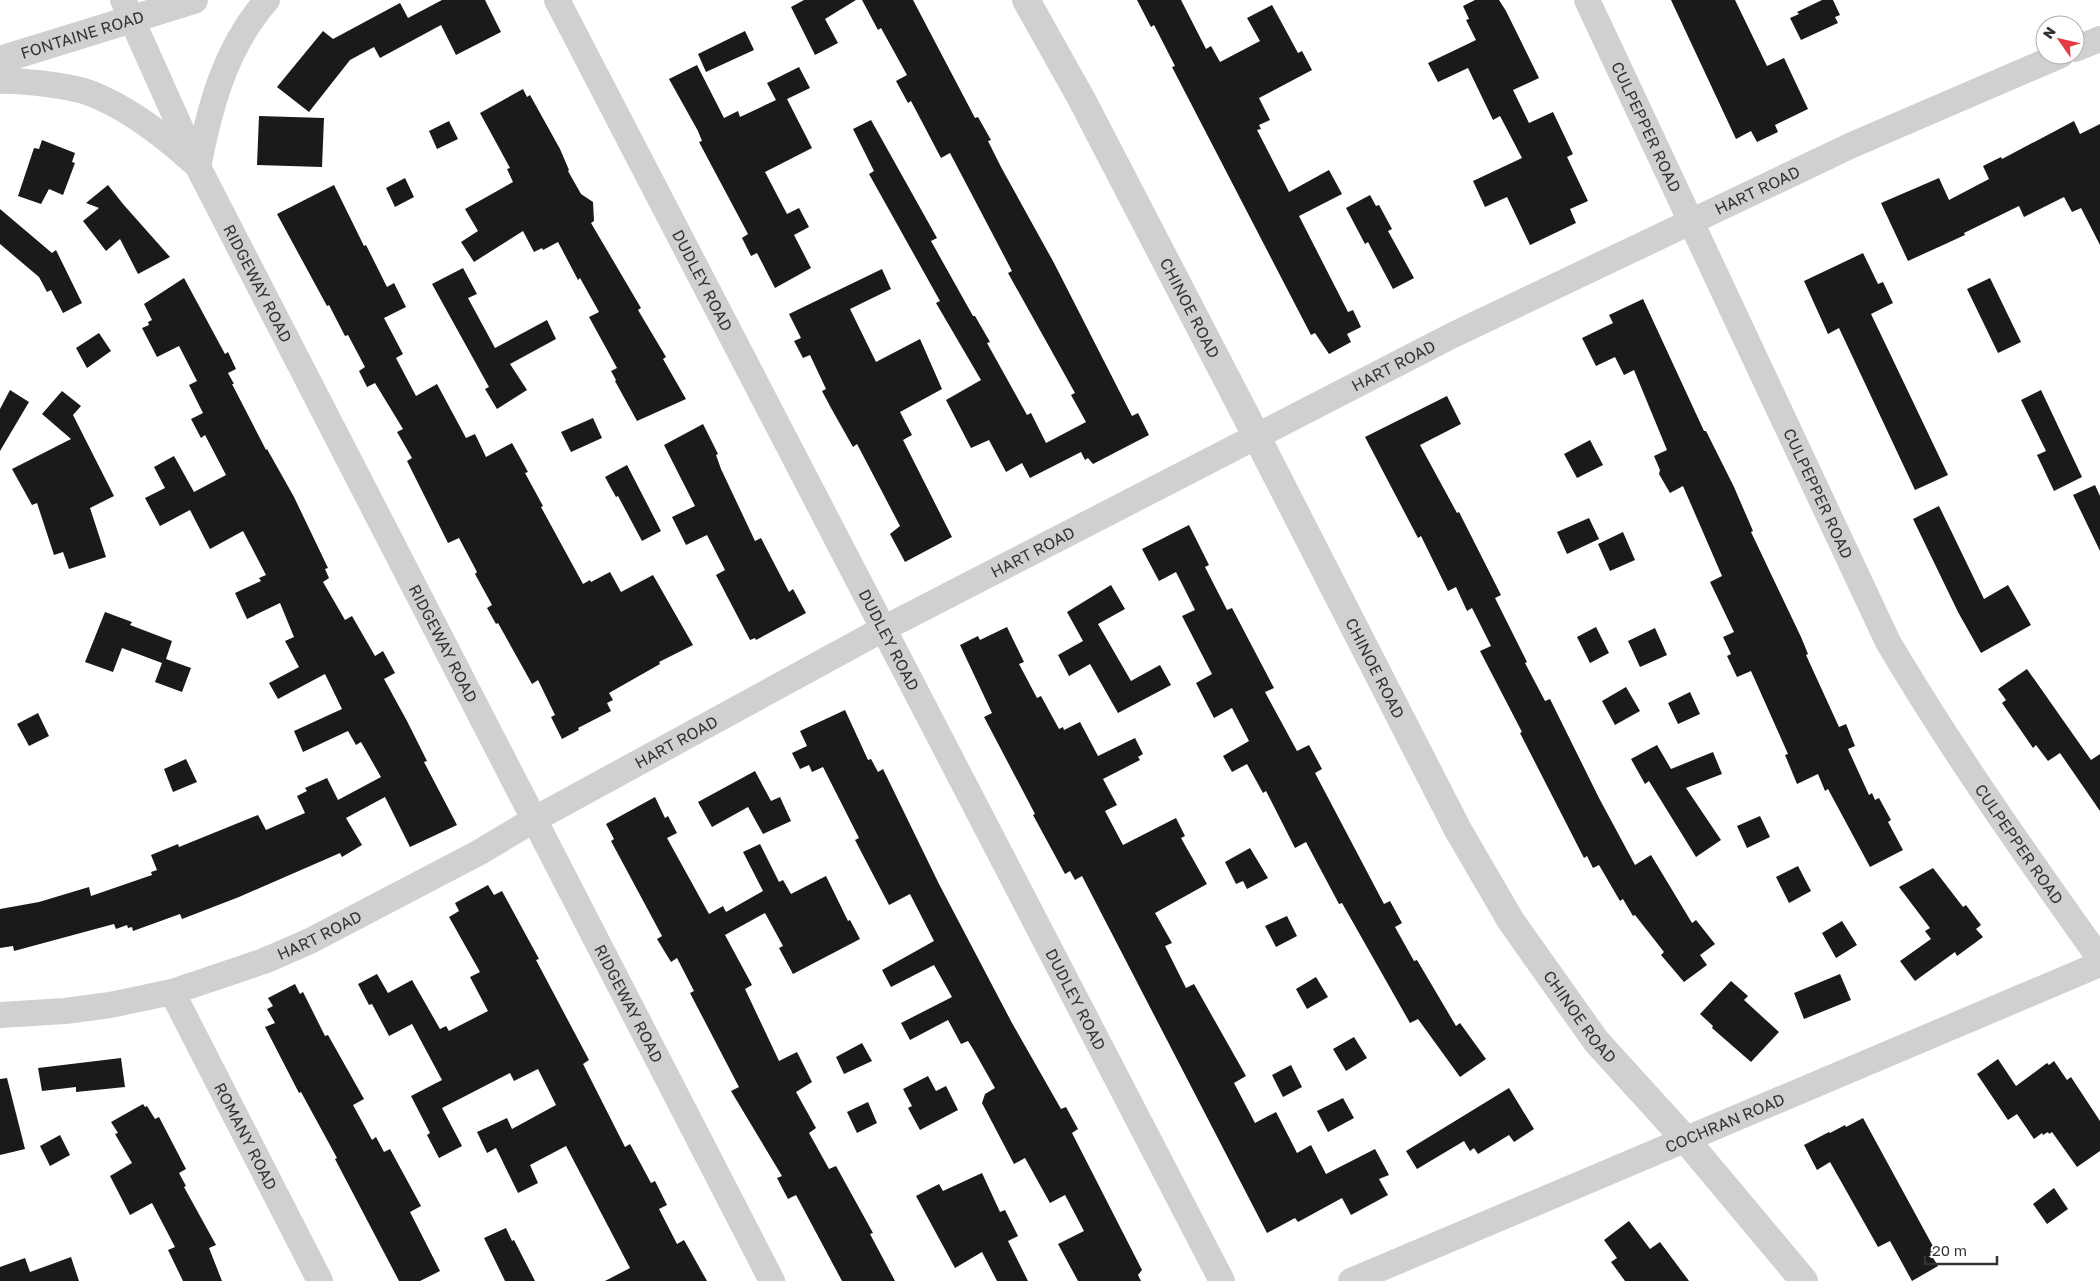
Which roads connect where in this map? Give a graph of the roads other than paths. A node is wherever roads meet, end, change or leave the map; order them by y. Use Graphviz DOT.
graph roads {
  1 [pos="194,0"];
  2 [pos="267,0"];
  3 [pos="557,0"];
  4 [pos="1026,0"];
  5 [pos="1587,0"];
  6 [pos="128,10"];
  7 [pos="2100,39"];
  8 [pos="2085,45"];
  9 [pos="0,60"];
  10 [pos="2038,65"];
  11 [pos="0,81"];
  12 [pos="198,167"];
  13 [pos="1692,222"];
  14 [pos="1257,436"];
  15 [pos="884,628"];
  16 [pos="535,819"];
  17 [pos="2100,959"];
  18 [pos="2100,964"];
  19 [pos="172,992"];
  20 [pos="0,1014"];
  21 [pos="1686,1140"];
  22 [pos="320,1281"];
  23 [pos="772,1281"];
  24 [pos="1222,1281"];
  25 [pos="1351,1281"];
  26 [pos="1804,1281"];
  1 -- 6 [label="street, FONTAINE ROAD"];
  2 -- 12 [label="street"];
  3 -- 15 [label="street, DUDLEY ROAD"];
  4 -- 14 [label="street, CHINOE ROAD"];
  5 -- 13 [label="street, CULPEPPER ROAD"];
  6 -- 9 [label="street, FONTAINE ROAD"];
  6 -- 12 [label="street, RIDGEWAY ROAD"];
  7 -- 8 [label="street"];
  10 -- 13 [label="street, HART ROAD"];
  11 -- 12 [label="street"];
  12 -- 16 [label="street, RIDGEWAY ROAD"];
  13 -- 14 [label="street, HART ROAD"];
  13 -- 17 [label="street, CULPEPPER ROAD"];
  14 -- 15 [label="street, HART ROAD"];
  14 -- 21 [label="street, CHINOE ROAD"];
  15 -- 16 [label="street, HART ROAD"];
  15 -- 24 [label="street, DUDLEY ROAD"];
  16 -- 19 [label="street, HART ROAD"];
  16 -- 23 [label="street, RIDGEWAY ROAD"];
  18 -- 21 [label="street, COCHRAN ROAD"];
  19 -- 20 [label="street, HART ROAD"];
  19 -- 22 [label="street, ROMANY ROAD"];
  21 -- 25 [label="street, COCHRAN ROAD"];
  21 -- 26 [label="street, CHINOE ROAD"];
}
